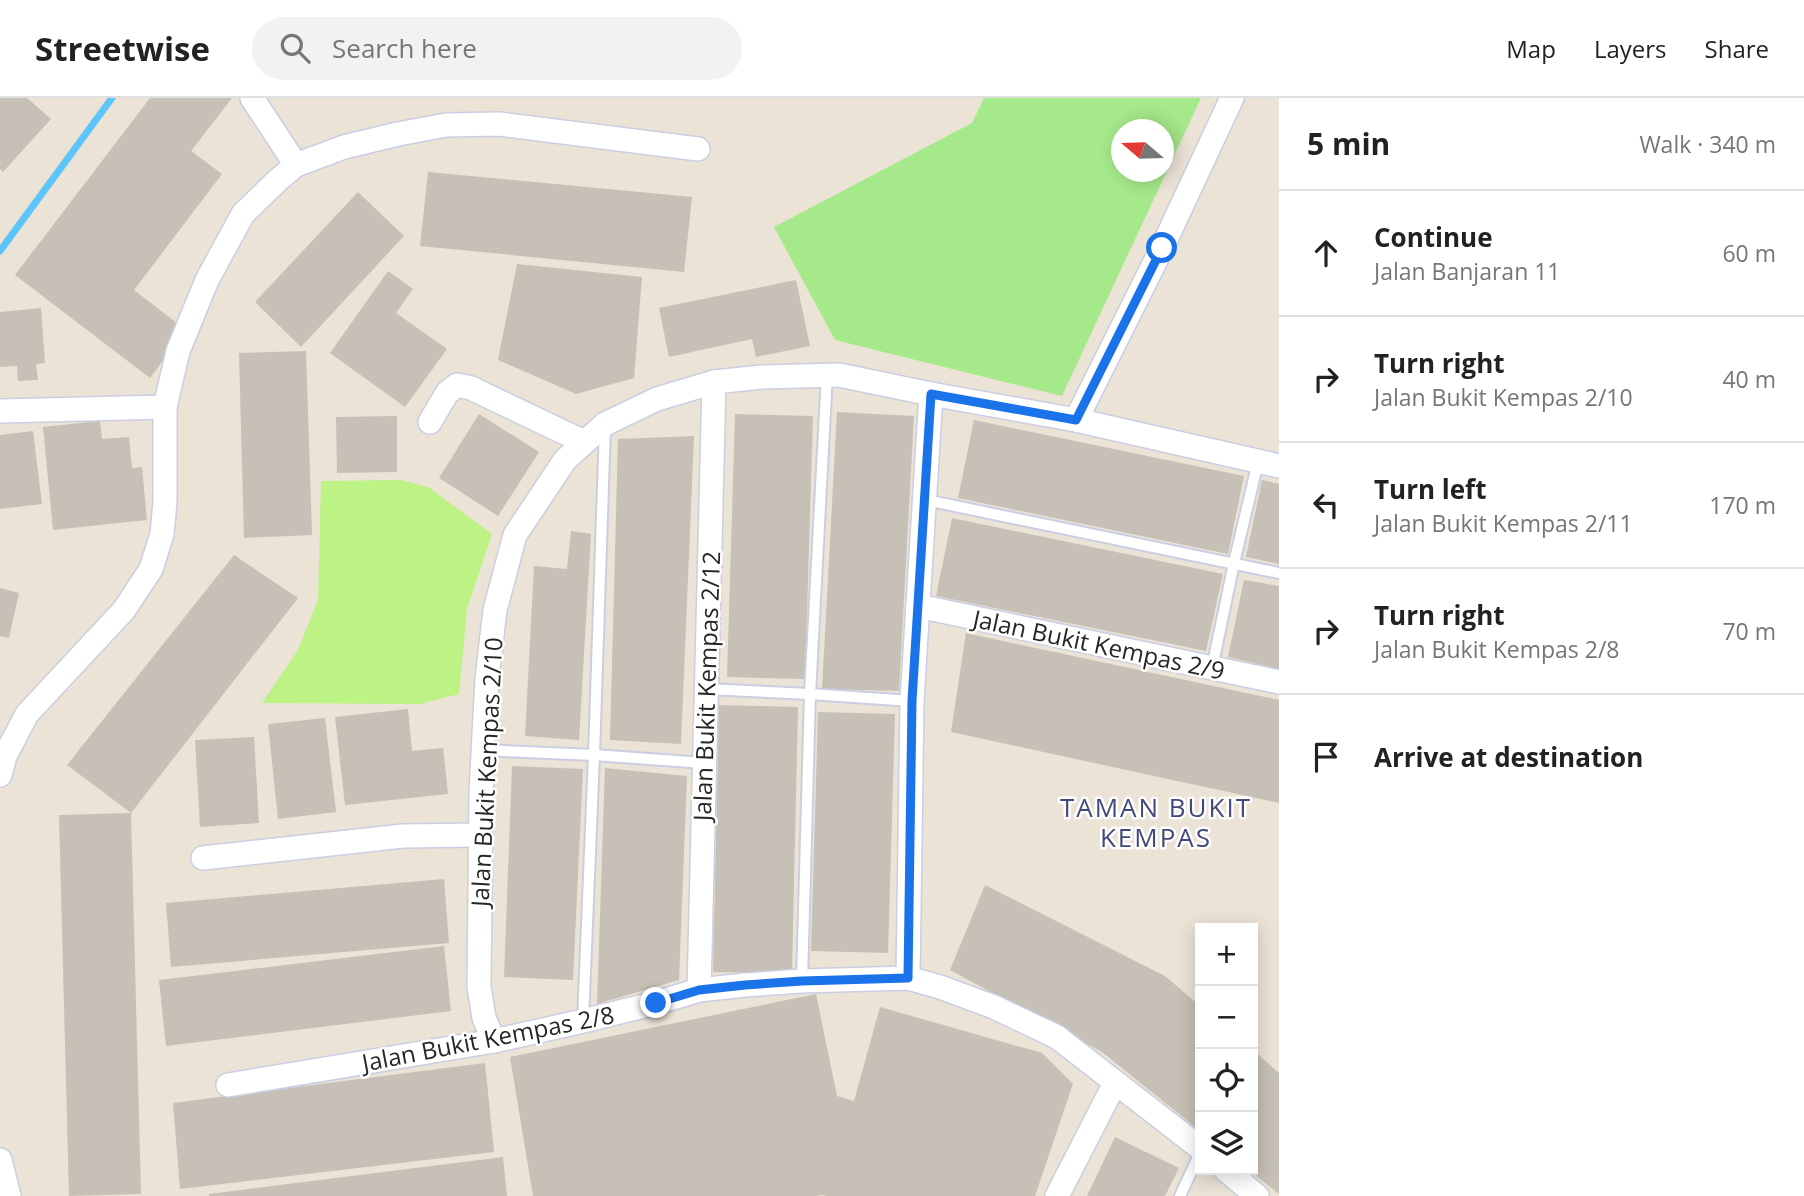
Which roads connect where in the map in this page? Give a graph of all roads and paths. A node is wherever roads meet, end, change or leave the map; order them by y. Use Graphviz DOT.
graph roads {
  1 [pos="252,98"];
  2 [pos="1232,98"];
  3 [pos="698,149"];
  4 [pos="296,165"];
  5 [pos="827,374"];
  6 [pos="714,382"];
  7 [pos="931,394"];
  8 [pos="165,407"];
  9 [pos="1,411"];
  10 [pos="1076,420"];
  11 [pos="430,422"];
  12 [pos="605,424"];
  13 [pos="584,442"];
  14 [pos="1269,464"];
  15 [pos="926,500"];
  16 [pos="1234,563"];
  17 [pos="1279,573"];
  18 [pos="918,606"];
  19 [pos="1212,668"];
  20 [pos="1279,682"];
  21 [pos="707,689"];
  22 [pos="810,694"];
  23 [pos="912,701"];
  24 [pos="482,750"];
  25 [pos="594,755"];
  26 [pos="704,763"];
  27 [pos="0,775"];
  28 [pos="480,835"];
  29 [pos="203,858"];
  30 [pos="908,978"];
  31 [pos="802,981"];
  32 [pos="699,990"];
  33 [pos="583,1021"];
  34 [pos="494,1041"];
  35 [pos="1115,1083"];
  36 [pos="228,1085"];
  37 [pos="1195,1146"];
  38 [pos="0,1160"];
  39 [pos="1195,1162"];
  40 [pos="1232,1175"];
  41 [pos="9,1196"];
  42 [pos="1057,1196"];
  43 [pos="1180,1196"];
  44 [pos="1257,1196"];
  1 -- 4 [label="street"];
  2 -- 10 [label="street"];
  3 -- 4 [label="street"];
  4 -- 8 [label="street"];
  5 -- 6 [label="street, Jalan Bukit Kempas 2/10"];
  5 -- 7 [label="street, Jalan Bukit Kempas 2/10"];
  5 -- 22 [label="lane"];
  6 -- 12 [label="street, Jalan Bukit Kempas 2/10"];
  6 -- 21 [label="street, Jalan Bukit Kempas 2/12"];
  7 -- 10 [label="street, Jalan Bukit Kempas 2/10"];
  7 -- 15 [label="street"];
  8 -- 9 [label="street"];
  8 -- 27 [label="street"];
  10 -- 14 [label="street, Jalan Bukit Kempas 2/10"];
  11 -- 13 [label="street"];
  12 -- 13 [label="street, Jalan Bukit Kempas 2/10"];
  12 -- 25 [label="lane"];
  13 -- 24 [label="street, Jalan Bukit Kempas 2/10"];
  14 -- 16 [label="lane"];
  15 -- 16 [label="lane"];
  15 -- 18 [label="street"];
  16 -- 17 [label="lane"];
  16 -- 19 [label="lane"];
  18 -- 19 [label="street, Jalan Bukit Kempas 2/9"];
  18 -- 23 [label="street"];
  19 -- 20 [label="street, Jalan Bukit Kempas 2/9"];
  21 -- 22 [label="lane"];
  21 -- 26 [label="street, Jalan Bukit Kempas 2/12"];
  22 -- 23 [label="lane"];
  22 -- 31 [label="lane"];
  23 -- 30 [label="street"];
  24 -- 25 [label="lane"];
  24 -- 28 [label="street, Jalan Bukit Kempas 2/10"];
  25 -- 26 [label="lane"];
  25 -- 33 [label="lane"];
  26 -- 32 [label="street, Jalan Bukit Kempas 2/12"];
  28 -- 29 [label="street"];
  28 -- 34 [label="street, Jalan Bukit Kempas 2/10"];
  30 -- 31 [label="street, Jalan Bukit Kempas 2/8"];
  30 -- 35 [label="street, Jalan Bukit Kempas 2/8"];
  31 -- 32 [label="street, Jalan Bukit Kempas 2/8"];
  32 -- 33 [label="street, Jalan Bukit Kempas 2/8"];
  33 -- 34 [label="street, Jalan Bukit Kempas 2/8"];
  34 -- 36 [label="street, Jalan Bukit Kempas 2/8"];
  35 -- 37 [label="street, Jalan Bukit Kempas 2/8"];
  35 -- 42 [label="street"];
  38 -- 41 [label="street"];
  39 -- 43 [label="lane"];
  40 -- 44 [label="street"];
}
